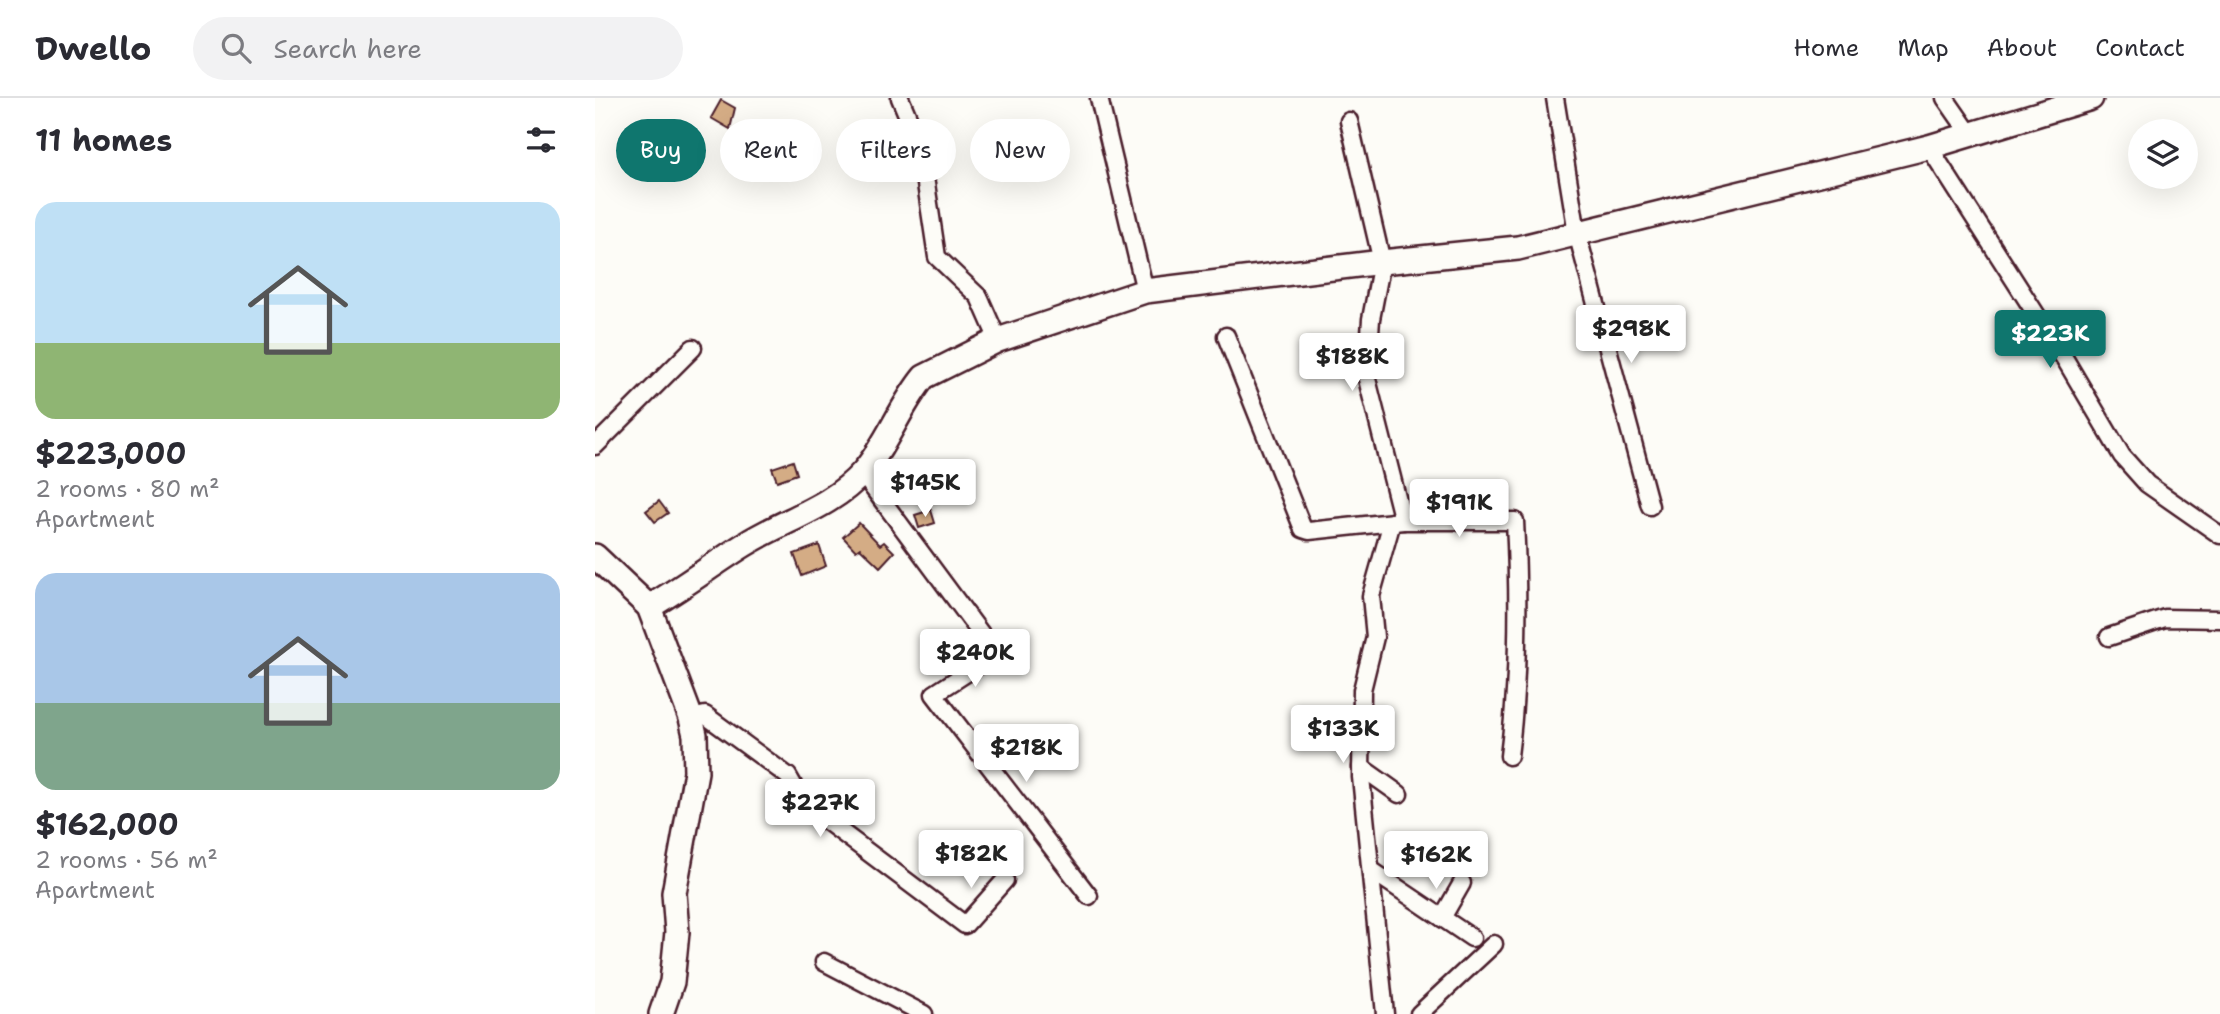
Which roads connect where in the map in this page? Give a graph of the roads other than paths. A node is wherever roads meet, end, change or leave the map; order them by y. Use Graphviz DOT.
graph roads {
  1 [pos="900,98"];
  2 [pos="1099,98"];
  3 [pos="1555,98"];
  4 [pos="1945,98"];
  5 [pos="2091,98"];
  6 [pos="1349,121"];
  7 [pos="1970,134"];
  8 [pos="1929,147"];
  9 [pos="1577,233"];
  10 [pos="1381,262"];
  11 [pos="1145,291"];
  12 [pos="1226,336"];
  13 [pos="998,340"];
  14 [pos="693,348"];
  15 [pos="595,446"];
  16 [pos="862,472"];
  17 [pos="1650,506"];
  18 [pos="1397,521"];
  19 [pos="2220,535"];
  20 [pos="595,556"];
  21 [pos="649,607"];
  22 [pos="2220,619"];
  23 [pos="2109,637"];
  24 [pos="691,718"];
  25 [pos="1509,756"];
  26 [pos="1361,768"];
  27 [pos="1398,794"];
  28 [pos="1371,870"];
  29 [pos="1005,880"];
  30 [pos="1462,883"];
  31 [pos="1089,896"];
  32 [pos="1442,918"];
  33 [pos="1472,938"];
  34 [pos="1494,944"];
  35 [pos="824,962"];
  36 [pos="661,1014"];
  37 [pos="924,1014"];
  38 [pos="1385,1014"];
  39 [pos="1419,1014"];
  1 -- 13 [label="street"];
  2 -- 11 [label="street"];
  3 -- 9 [label="street"];
  4 -- 7 [label="street"];
  5 -- 7 [label="street"];
  6 -- 10 [label="street"];
  7 -- 8 [label="street"];
  8 -- 9 [label="street"];
  8 -- 19 [label="street"];
  9 -- 10 [label="street"];
  9 -- 17 [label="street"];
  10 -- 11 [label="street"];
  10 -- 18 [label="street"];
  11 -- 13 [label="street"];
  12 -- 18 [label="street"];
  13 -- 16 [label="street"];
  14 -- 15 [label="street"];
  16 -- 21 [label="street"];
  16 -- 31 [label="street"];
  18 -- 25 [label="street"];
  18 -- 26 [label="street"];
  20 -- 21 [label="street"];
  21 -- 24 [label="street"];
  22 -- 23 [label="street"];
  24 -- 29 [label="street"];
  24 -- 36 [label="street"];
  26 -- 27 [label="street"];
  26 -- 28 [label="street"];
  28 -- 32 [label="street"];
  28 -- 38 [label="street"];
  30 -- 32 [label="street"];
  32 -- 33 [label="street"];
  34 -- 39 [label="street"];
  35 -- 37 [label="street"];
}
